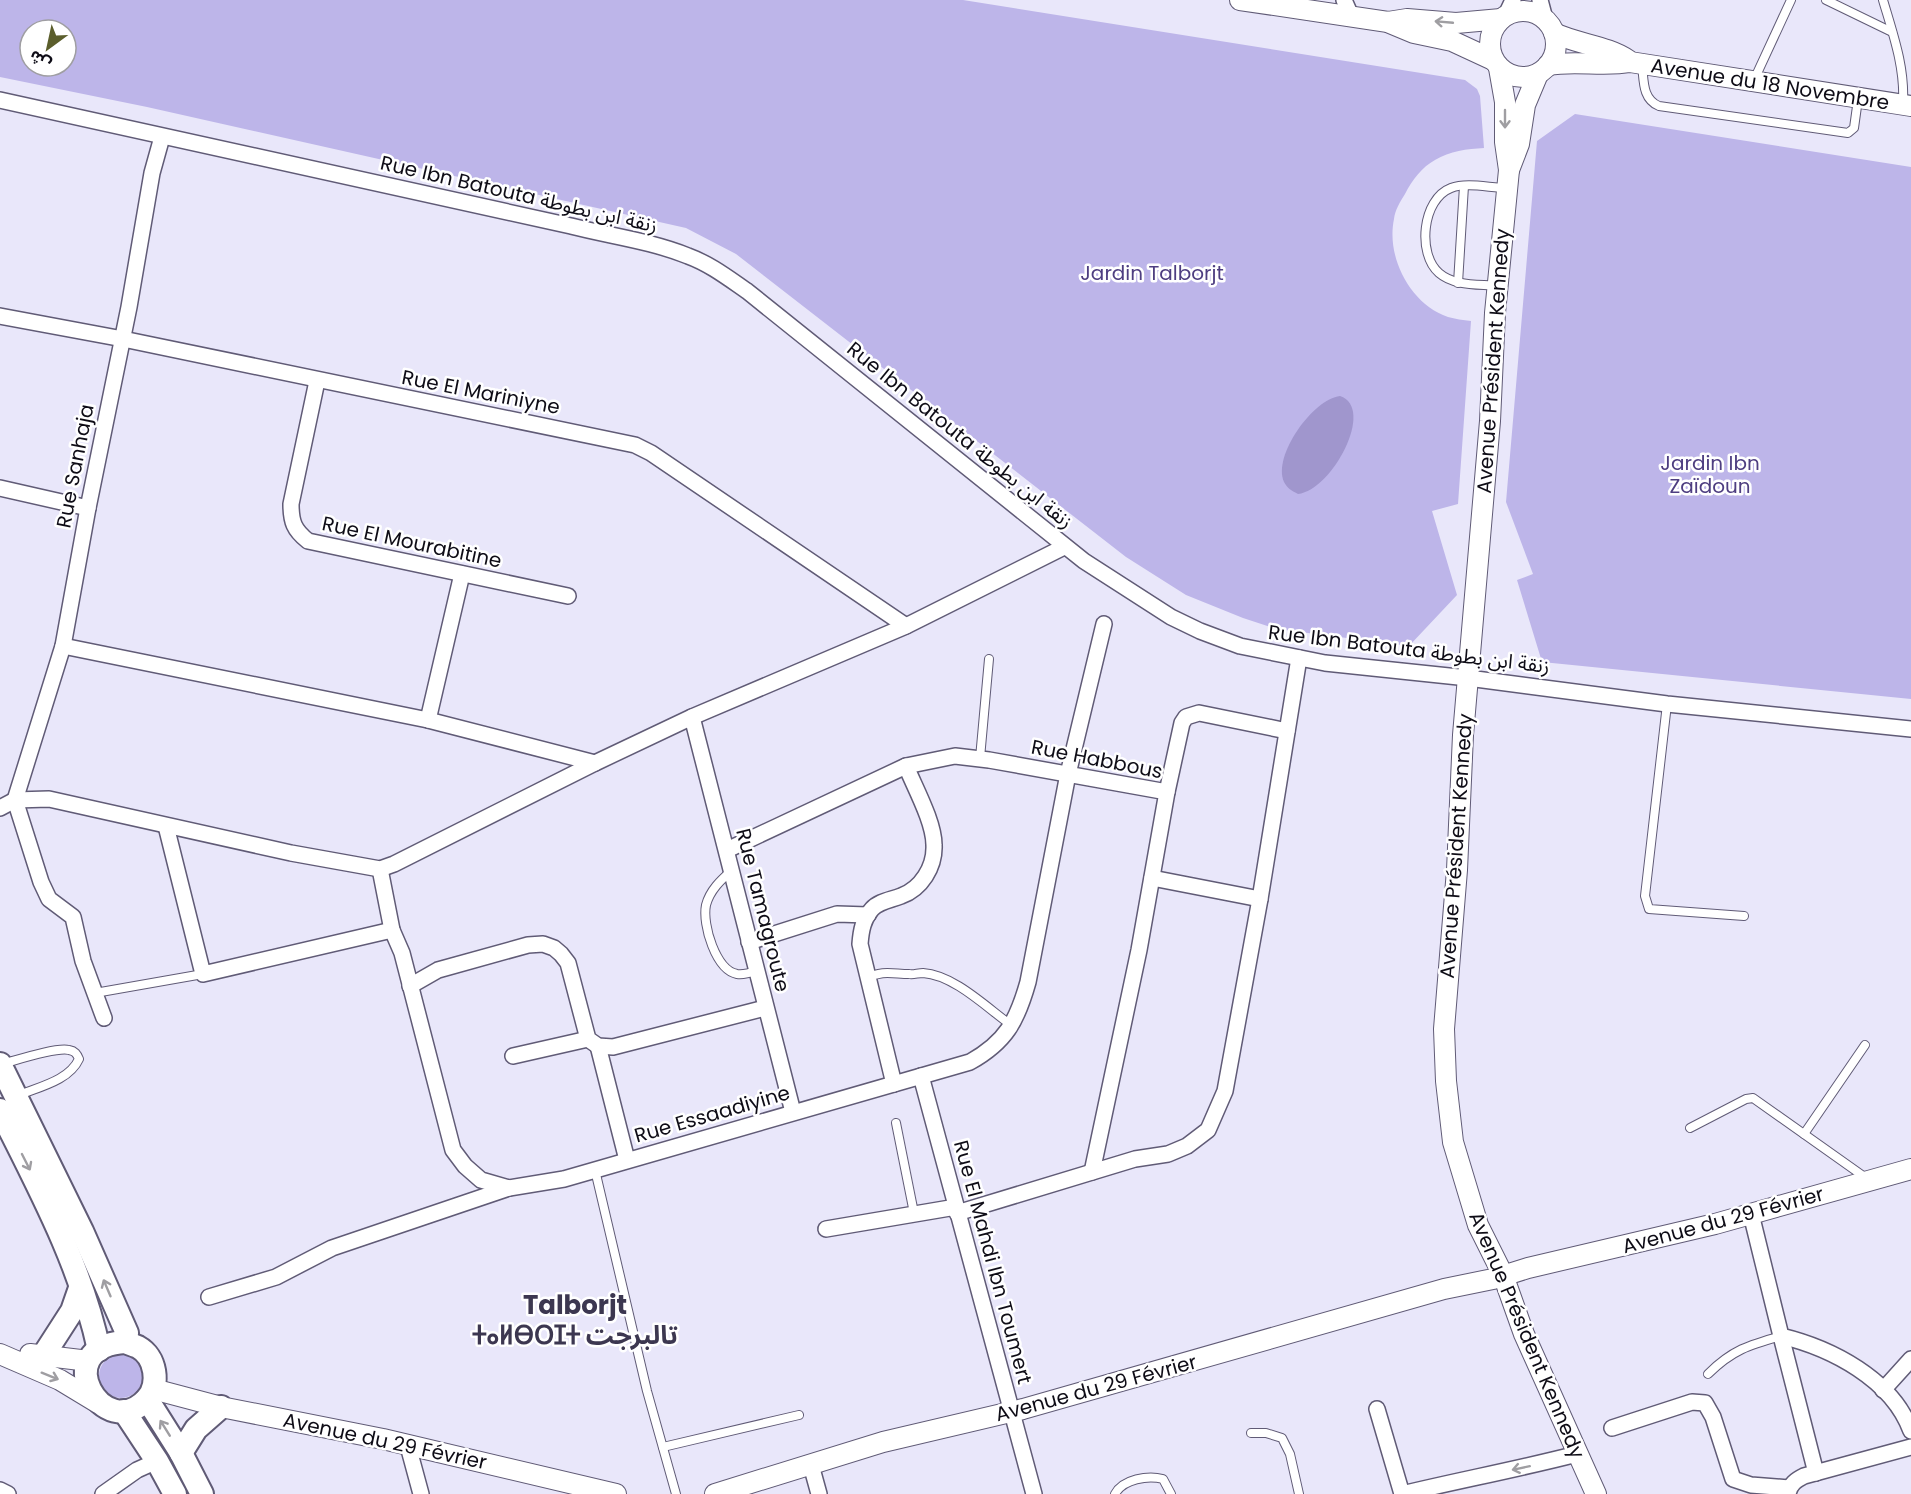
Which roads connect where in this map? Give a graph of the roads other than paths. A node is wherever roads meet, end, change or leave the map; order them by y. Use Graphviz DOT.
graph roads {
  1 [pos="1240,0"];
  2 [pos="1540,0"];
  3 [pos="1791,0"];
  4 [pos="1826,0"];
  5 [pos="1883,0"];
  6 [pos="1348,9"];
  7 [pos="1506,11"];
  8 [pos="1388,22"];
  9 [pos="1549,26"];
  10 [pos="1892,32"];
  11 [pos="1636,63"];
  12 [pos="1496,64"];
  13 [pos="1543,70"];
  14 [pos="1753,82"];
  15 [pos="1858,98"];
  16 [pos="0,100"];
  17 [pos="1907,105"];
  18 [pos="162,137"];
  19 [pos="1508,179"];
  20 [pos="1464,186"];
  21 [pos="1458,283"];
  22 [pos="1498,286"];
  23 [pos="0,316"];
  24 [pos="123,339"];
  25 [pos="317,381"];
  26 [pos="0,488"];
  27 [pos="88,508"];
  28 [pos="1064,547"];
  29 [pos="462,574"];
  30 [pos="568,597"];
  31 [pos="1104,624"];
  32 [pos="906,626"];
  33 [pos="63,646"];
  34 [pos="1299,658"];
  35 [pos="989,660"];
  36 [pos="1468,678"];
  37 [pos="1667,704"];
  38 [pos="692,717"];
  39 [pos="428,720"];
  40 [pos="1911,729"];
  41 [pos="1287,731"];
  42 [pos="980,758"];
  43 [pos="595,763"];
  44 [pos="906,766"];
  45 [pos="1068,774"];
  46 [pos="1167,792"];
  47 [pos="15,800"];
  48 [pos="0,808"];
  49 [pos="166,826"];
  50 [pos="727,850"];
  51 [pos="380,869"];
  52 [pos="731,871"];
  53 [pos="1152,878"];
  54 [pos="1260,899"];
  55 [pos="868,915"];
  56 [pos="1744,916"];
  57 [pos="392,930"];
  58 [pos="749,942"];
  59 [pos="756,971"];
  60 [pos="202,974"];
  61 [pos="868,978"];
  62 [pos="410,986"];
  63 [pos="95,993"];
  64 [pos="765,1008"];
  65 [pos="104,1018"];
  66 [pos="1012,1026"];
  67 [pos="593,1042"];
  68 [pos="1865,1045"];
  69 [pos="513,1056"];
  70 [pos="0,1064"];
  71 [pos="921,1076"];
  72 [pos="894,1084"];
  73 [pos="8,1103"];
  74 [pos="793,1112"];
  75 [pos="896,1123"];
  76 [pos="1690,1128"];
  77 [pos="1804,1134"];
  78 [pos="627,1160"];
  79 [pos="1911,1169"];
  80 [pos="595,1170"];
  81 [pos="1092,1172"];
  82 [pos="1869,1181"];
  83 [pos="509,1188"];
  84 [pos="957,1210"];
  85 [pos="914,1213"];
  86 [pos="1751,1214"];
  87 [pos="826,1229"];
  88 [pos="1503,1275"];
  89 [pos="80,1288"];
  90 [pos="209,1297"];
  91 [pos="1781,1336"];
  92 [pos="125,1342"];
  93 [pos="0,1348"];
  94 [pos="0,1354"];
  95 [pos="94,1355"];
  96 [pos="43,1356"];
  97 [pos="1911,1359"];
  98 [pos="1708,1374"];
  99 [pos="1883,1390"];
  100 [pos="150,1394"];
  101 [pos="98,1403"];
  102 [pos="221,1407"];
  103 [pos="1377,1409"];
  104 [pos="124,1411"];
  105 [pos="1012,1412"];
  106 [pos="799,1415"];
  107 [pos="1612,1428"];
  108 [pos="1911,1431"];
  109 [pos="1251,1433"];
  110 [pos="408,1446"];
  111 [pos="663,1447"];
  112 [pos="1911,1447"];
  113 [pos="182,1453"];
  114 [pos="1577,1454"];
  115 [pos="157,1461"];
  116 [pos="812,1465"];
  117 [pos="1816,1473"];
  118 [pos="1465,1478"];
  119 [pos="1441,1489"];
  120 [pos="0,1490"];
  121 [pos="1789,1491"];
  122 [pos="8,1494"];
  123 [pos="102,1494"];
  124 [pos="175,1494"];
  125 [pos="202,1494"];
  126 [pos="421,1494"];
  127 [pos="616,1494"];
  128 [pos="676,1494"];
  129 [pos="715,1494"];
  130 [pos="819,1494"];
  131 [pos="1034,1494"];
  132 [pos="1115,1494"];
  133 [pos="1171,1494"];
  134 [pos="1299,1494"];
  135 [pos="1402,1494"];
  136 [pos="1470,1494"];
  137 [pos="1596,1494"];
  1 -- 6 [label="street"];
  2 -- 9 [label="street"];
  3 -- 14 [label="lane"];
  4 -- 10 [label="lane"];
  5 -- 10 [label="lane"];
  6 -- 8 [label="street"];
  7 -- 8 [label="street, one-way"];
  7 -- 9 [label="street"];
  7 -- 12 [label="street"];
  8 -- 12 [label="street"];
  9 -- 11 [label="street, Avenue du 18 Novembre"];
  9 -- 13 [label="street"];
  10 -- 17 [label="lane"];
  11 -- 13 [label="street, Avenue du 18 Novembre"];
  11 -- 14 [label="street, Avenue du 18 Novembre"];
  11 -- 15 [label="lane"];
  12 -- 13 [label="street"];
  12 -- 19 [label="street, Avenue Président Kennedy, one-way"];
  13 -- 19 [label="street, Avenue Président Kennedy"];
  14 -- 15 [label="street, Avenue du 18 Novembre"];
  15 -- 17 [label="street, Avenue du 18 Novembre"];
  16 -- 18 [label="street, Rue Ibn Batouta زنقة ابن بطوطة"];
  18 -- 24 [label="street, Rue Sanhaja"];
  18 -- 28 [label="street, Rue Ibn Batouta زنقة ابن بطوطة"];
  19 -- 20 [label="lane"];
  19 -- 22 [label="street, Avenue Président Kennedy"];
  20 -- 21 [label="lane"];
  20 -- 21 [label="lane"];
  21 -- 22 [label="lane"];
  22 -- 36 [label="street, Avenue Président Kennedy"];
  23 -- 24 [label="street, Rue El Mariniyne"];
  24 -- 25 [label="street, Rue El Mariniyne"];
  24 -- 27 [label="street, Rue Sanhaja"];
  25 -- 29 [label="street, Rue El Mourabitine"];
  25 -- 32 [label="street, Rue El Mariniyne"];
  26 -- 27 [label="street"];
  27 -- 33 [label="street, Rue Sanhaja"];
  28 -- 32 [label="street"];
  28 -- 34 [label="street, Rue Ibn Batouta زنقة ابن بطوطة"];
  29 -- 30 [label="street, Rue El Mourabitine"];
  29 -- 39 [label="street"];
  31 -- 45 [label="street, Rue Essaadiyine"];
  32 -- 38 [label="street"];
  33 -- 39 [label="street"];
  33 -- 47 [label="street, Rue Sanhaja"];
  34 -- 36 [label="street, Rue Ibn Batouta زنقة ابن بطوطة"];
  34 -- 41 [label="street"];
  35 -- 42 [label="lane"];
  36 -- 37 [label="street, Rue Ibn Batouta زنقة ابن بطوطة"];
  36 -- 88 [label="street, Avenue Président Kennedy"];
  37 -- 40 [label="street, Rue Ibn Batouta زنقة ابن بطوطة"];
  37 -- 56 [label="lane"];
  38 -- 43 [label="street"];
  38 -- 50 [label="street, Rue Tamagroute"];
  39 -- 43 [label="street"];
  41 -- 46 [label="street"];
  41 -- 54 [label="street"];
  42 -- 44 [label="street, Rue Habbous"];
  42 -- 45 [label="street, Rue Habbous"];
  43 -- 51 [label="street"];
  44 -- 50 [label="street, Rue Habbous"];
  44 -- 55 [label="street"];
  45 -- 46 [label="street, Rue Habbous"];
  45 -- 66 [label="street, Rue Essaadiyine"];
  46 -- 53 [label="street, Rue Habbous"];
  47 -- 48 [label="street"];
  47 -- 49 [label="street"];
  47 -- 63 [label="street"];
  49 -- 51 [label="street"];
  49 -- 60 [label="street"];
  50 -- 52 [label="street, Rue Tamagroute"];
  51 -- 57 [label="street, Rue Essaadiyine"];
  52 -- 58 [label="street, Rue Tamagroute"];
  52 -- 59 [label="lane"];
  53 -- 54 [label="street"];
  53 -- 81 [label="street, Rue Habbous"];
  54 -- 81 [label="street"];
  55 -- 58 [label="street"];
  55 -- 61 [label="street"];
  57 -- 60 [label="street"];
  57 -- 62 [label="street, Rue Essaadiyine"];
  58 -- 59 [label="street, Rue Tamagroute"];
  59 -- 64 [label="street, Rue Tamagroute"];
  60 -- 63 [label="lane"];
  61 -- 66 [label="lane"];
  61 -- 72 [label="street"];
  62 -- 67 [label="street"];
  62 -- 83 [label="street, Rue Essaadiyine"];
  63 -- 65 [label="street"];
  64 -- 67 [label="street"];
  64 -- 74 [label="street, Rue Tamagroute"];
  66 -- 71 [label="street, Rue Essaadiyine"];
  67 -- 69 [label="street"];
  67 -- 78 [label="street"];
  68 -- 77 [label="lane"];
  70 -- 73 [label="main road"];
  70 -- 73 [label="lane"];
  71 -- 72 [label="street, Rue Essaadiyine"];
  71 -- 84 [label="street, Rue El Mahdi Ibn Toumert"];
  72 -- 74 [label="street, Rue Essaadiyine"];
  73 -- 89 [label="main road, one-way"];
  92 -- 73 [label="main road, one-way"];
  74 -- 78 [label="street, Rue Essaadiyine"];
  75 -- 85 [label="lane"];
  76 -- 77 [label="lane"];
  77 -- 82 [label="lane"];
  78 -- 80 [label="street, Rue Essaadiyine"];
  79 -- 82 [label="street, Avenue du 29 Février"];
  80 -- 83 [label="street, Rue Essaadiyine"];
  80 -- 111 [label="lane"];
  81 -- 84 [label="street"];
  82 -- 86 [label="street, Avenue du 29 Février"];
  83 -- 90 [label="street"];
  84 -- 85 [label="street"];
  84 -- 105 [label="street, Rue El Mahdi Ibn Toumert"];
  85 -- 87 [label="street"];
  86 -- 88 [label="street, Avenue du 29 Février"];
  86 -- 91 [label="street"];
  88 -- 105 [label="street, Avenue du 29 Février"];
  88 -- 114 [label="street, Avenue Président Kennedy"];
  89 -- 95 [label="main road"];
  89 -- 96 [label="main road"];
  91 -- 98 [label="lane"];
  91 -- 99 [label="street"];
  91 -- 117 [label="street"];
  92 -- 95 [label="main road"];
  92 -- 100 [label="main road"];
  93 -- 96 [label="street"];
  94 -- 101 [label="street, one-way"];
  95 -- 96 [label="street"];
  95 -- 101 [label="main road"];
  97 -- 99 [label="street"];
  99 -- 108 [label="street"];
  100 -- 102 [label="street, Avenue du 29 Février"];
  100 -- 104 [label="main road"];
  113 -- 100 [label="main road, one-way"];
  101 -- 104 [label="main road"];
  102 -- 110 [label="street, Avenue du 29 Février"];
  102 -- 113 [label="main road"];
  103 -- 135 [label="street"];
  104 -- 115 [label="main road"];
  105 -- 116 [label="street, Avenue du 29 Février"];
  105 -- 131 [label="street, Rue El Mahdi Ibn Toumert"];
  106 -- 111 [label="lane"];
  107 -- 121 [label="street"];
  109 -- 134 [label="lane"];
  110 -- 126 [label="street"];
  110 -- 127 [label="street, Avenue du 29 Février"];
  111 -- 128 [label="lane"];
  112 -- 117 [label="street"];
  113 -- 125 [label="main road"];
  114 -- 118 [label="street, one-way"];
  114 -- 137 [label="street, Avenue Président Kennedy"];
  115 -- 123 [label="street"];
  115 -- 124 [label="main road"];
  116 -- 129 [label="street, Avenue du 29 Février"];
  116 -- 130 [label="street"];
  117 -- 121 [label="street"];
  118 -- 119 [label="street"];
  118 -- 136 [label="street"];
  119 -- 135 [label="street"];
  120 -- 122 [label="street"];
  132 -- 133 [label="lane"];
}
